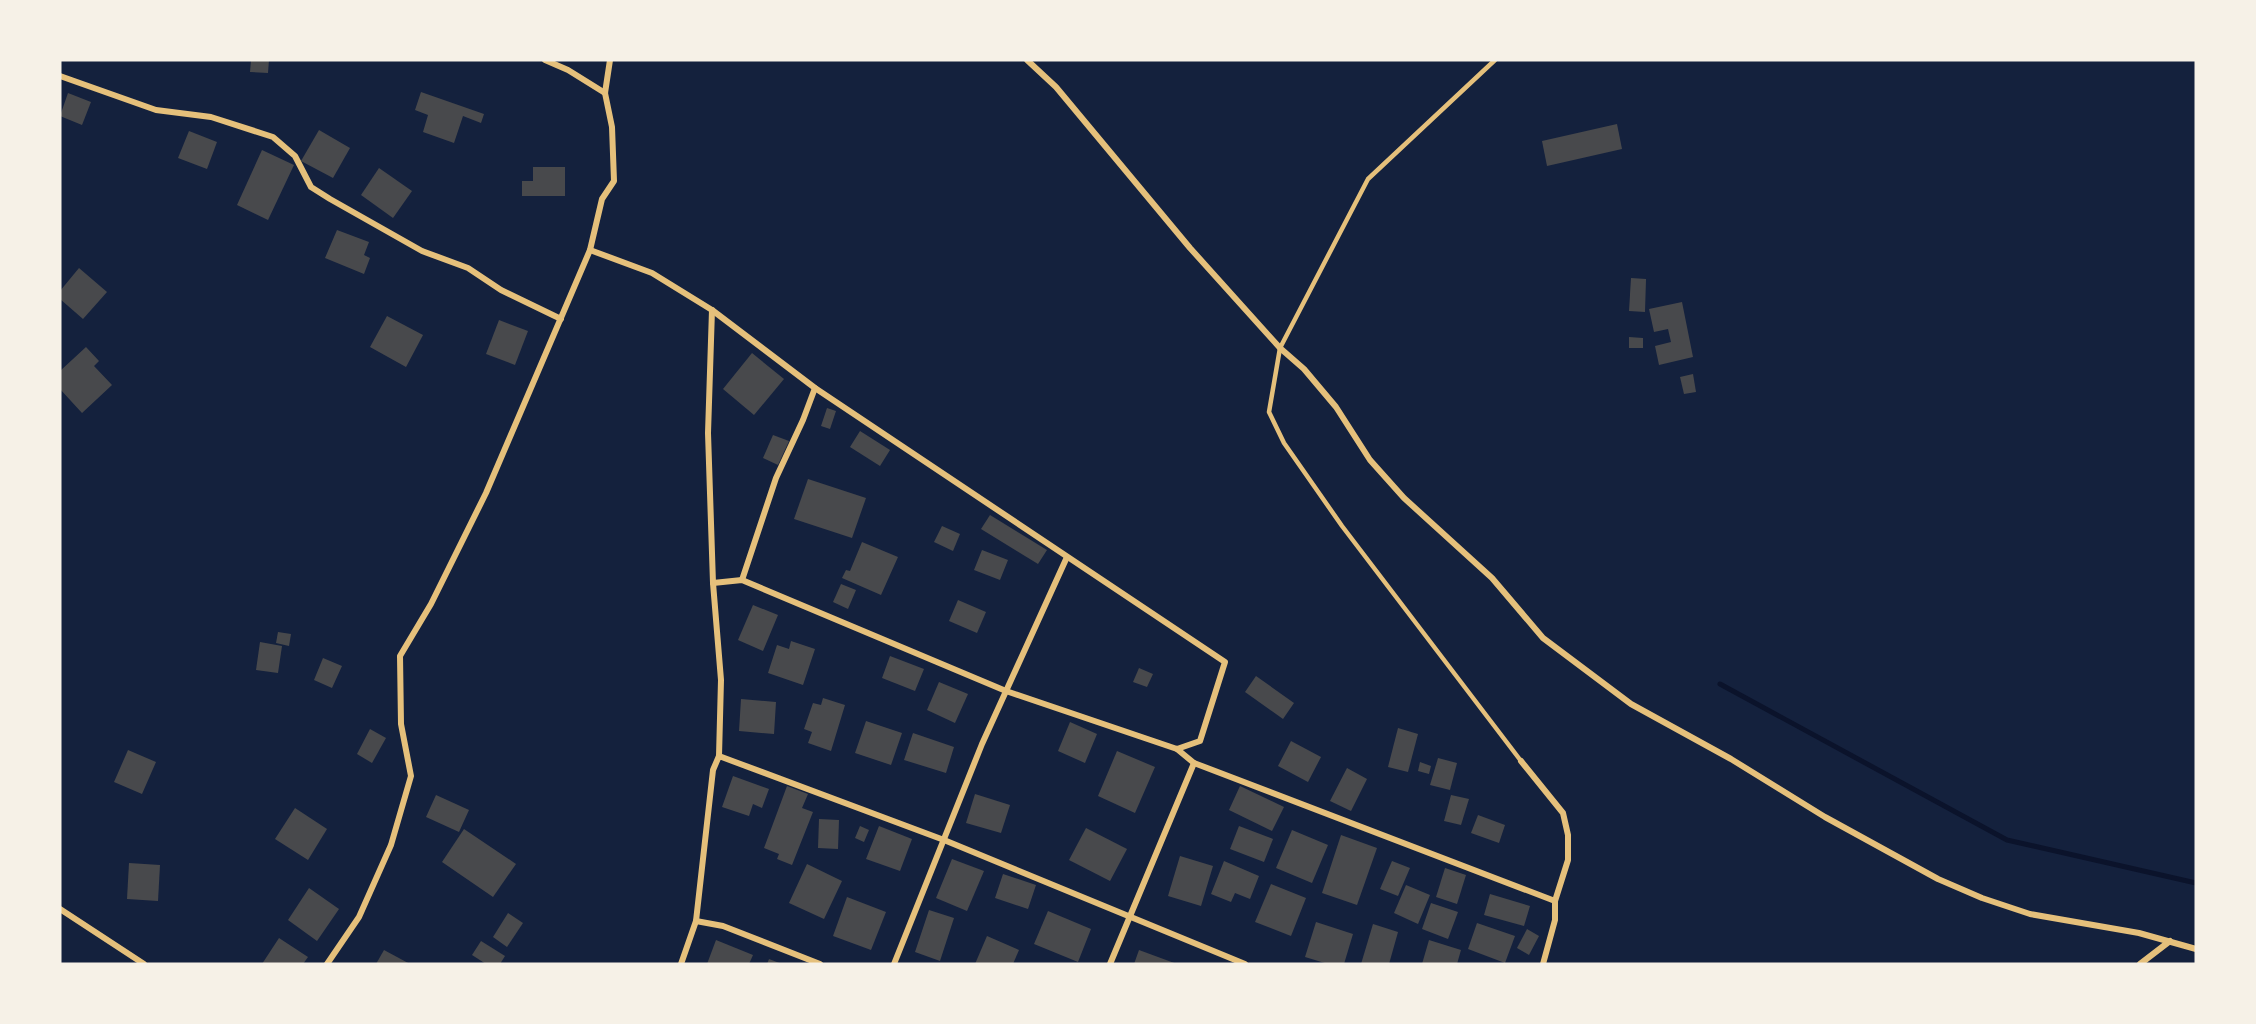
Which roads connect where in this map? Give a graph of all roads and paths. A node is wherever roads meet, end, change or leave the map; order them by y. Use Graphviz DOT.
graph roads {
  1 [pos="545,60"];
  2 [pos="610,60"];
  3 [pos="1027,60"];
  4 [pos="1495,60"];
  5 [pos="60,76"];
  6 [pos="605,93"];
  7 [pos="590,250"];
  8 [pos="712,310"];
  9 [pos="561,319"];
  10 [pos="1280,348"];
  11 [pos="815,388"];
  12 [pos="1067,557"];
  13 [pos="742,580"];
  14 [pos="713,583"];
  15 [pos="1006,692"];
  16 [pos="1177,749"];
  17 [pos="719,756"];
  18 [pos="1521,761"];
  19 [pos="1194,763"];
  20 [pos="944,840"];
  21 [pos="1555,901"];
  22 [pos="60,909"];
  23 [pos="1130,915"];
  24 [pos="696,921"];
  25 [pos="2170,941"];
  26 [pos="2196,949"];
  27 [pos="144,964"];
  28 [pos="327,964"];
  29 [pos="681,964"];
  30 [pos="820,964"];
  31 [pos="894,964"];
  32 [pos="1110,964"];
  33 [pos="1245,964"];
  34 [pos="1543,964"];
  35 [pos="2140,964"];
  1 -- 6 [label="street"];
  2 -- 6 [label="street"];
  3 -- 10 [label="street"];
  4 -- 10 [label="lane"];
  5 -- 9 [label="street"];
  6 -- 7 [label="street"];
  7 -- 8 [label="street"];
  7 -- 9 [label="street"];
  8 -- 11 [label="street"];
  8 -- 14 [label="street"];
  9 -- 28 [label="street"];
  10 -- 18 [label="lane"];
  10 -- 25 [label="street"];
  11 -- 12 [label="street"];
  11 -- 13 [label="street"];
  12 -- 15 [label="street"];
  12 -- 16 [label="street"];
  13 -- 14 [label="street"];
  13 -- 15 [label="street"];
  14 -- 17 [label="street"];
  15 -- 16 [label="street"];
  15 -- 20 [label="street"];
  16 -- 19 [label="street"];
  17 -- 20 [label="street"];
  17 -- 24 [label="street"];
  18 -- 21 [label="street"];
  19 -- 21 [label="street"];
  19 -- 23 [label="street"];
  20 -- 23 [label="street"];
  20 -- 31 [label="street"];
  21 -- 34 [label="street"];
  22 -- 27 [label="street"];
  23 -- 32 [label="street"];
  23 -- 33 [label="street"];
  24 -- 29 [label="street"];
  24 -- 30 [label="street"];
  25 -- 26 [label="street"];
  25 -- 35 [label="street"];
}
